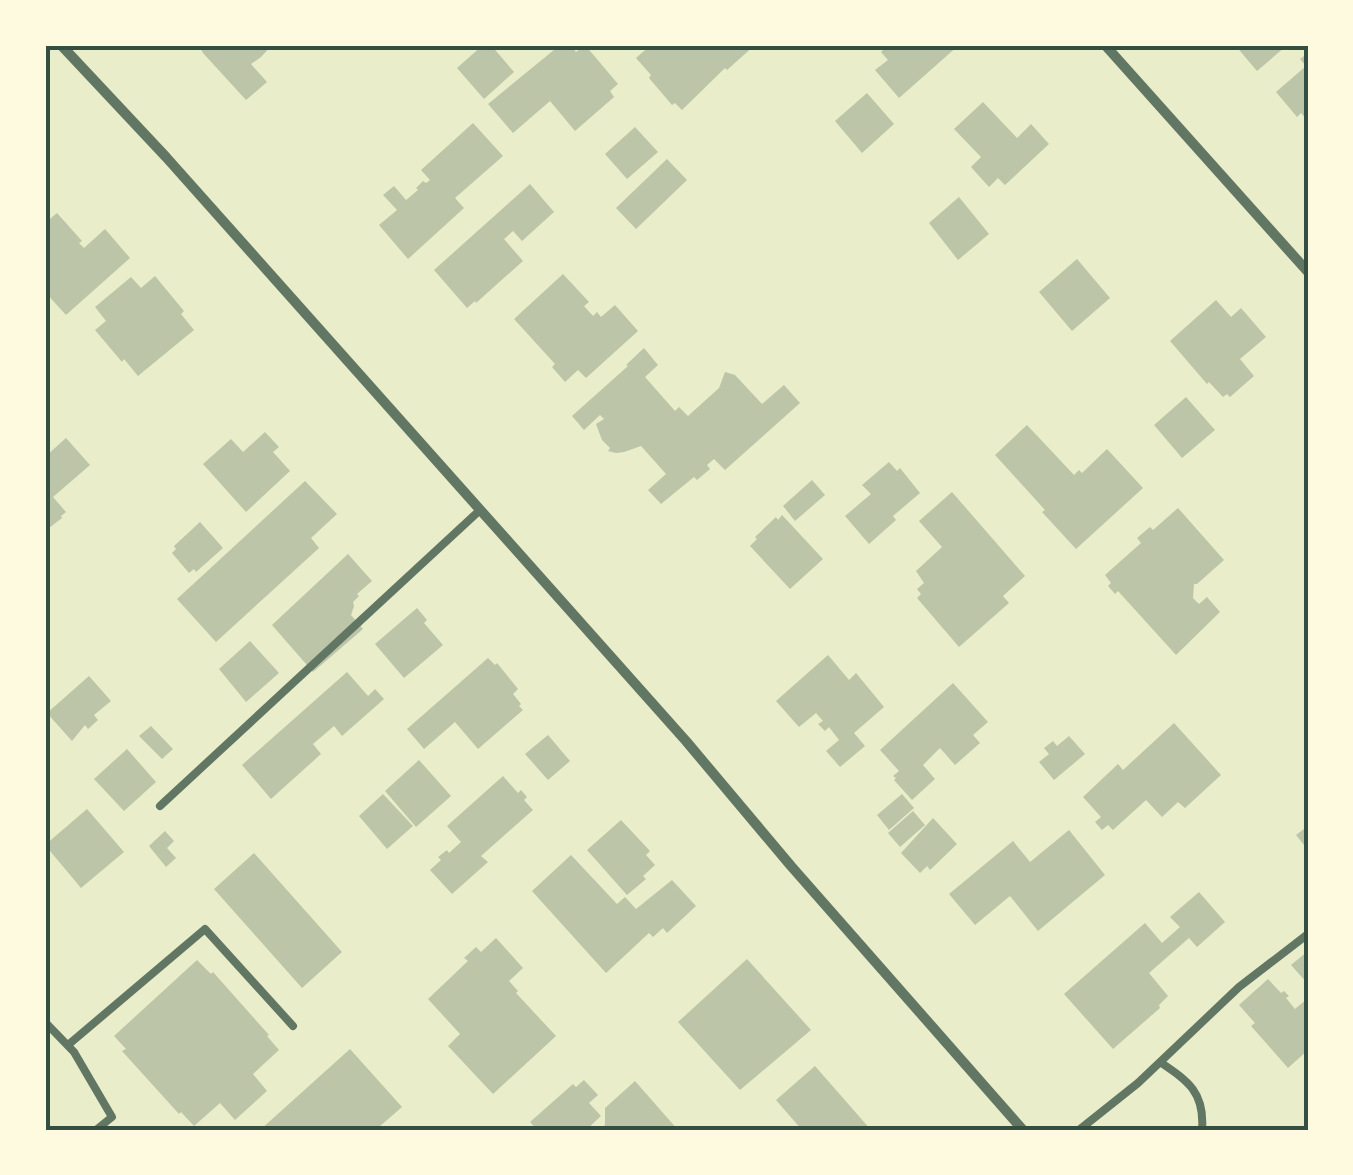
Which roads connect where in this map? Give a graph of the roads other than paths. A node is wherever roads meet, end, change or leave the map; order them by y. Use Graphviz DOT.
graph roads {
  1 [pos="61,45"];
  2 [pos="1104,45"];
  3 [pos="1308,272"];
  4 [pos="480,510"];
  5 [pos="160,806"];
  6 [pos="1308,934"];
  7 [pos="45,1022"];
  8 [pos="294,1026"];
  9 [pos="68,1045"];
  10 [pos="1160,1062"];
  11 [pos="96,1130"];
  12 [pos="1023,1130"];
  13 [pos="1079,1130"];
  14 [pos="1202,1130"];
  1 -- 4 [label="street"];
  2 -- 3 [label="street"];
  4 -- 5 [label="lane"];
  4 -- 12 [label="street"];
  6 -- 10 [label="lane"];
  7 -- 9 [label="lane"];
  8 -- 9 [label="lane"];
  9 -- 11 [label="lane"];
  10 -- 13 [label="lane"];
  10 -- 14 [label="lane"];
}
